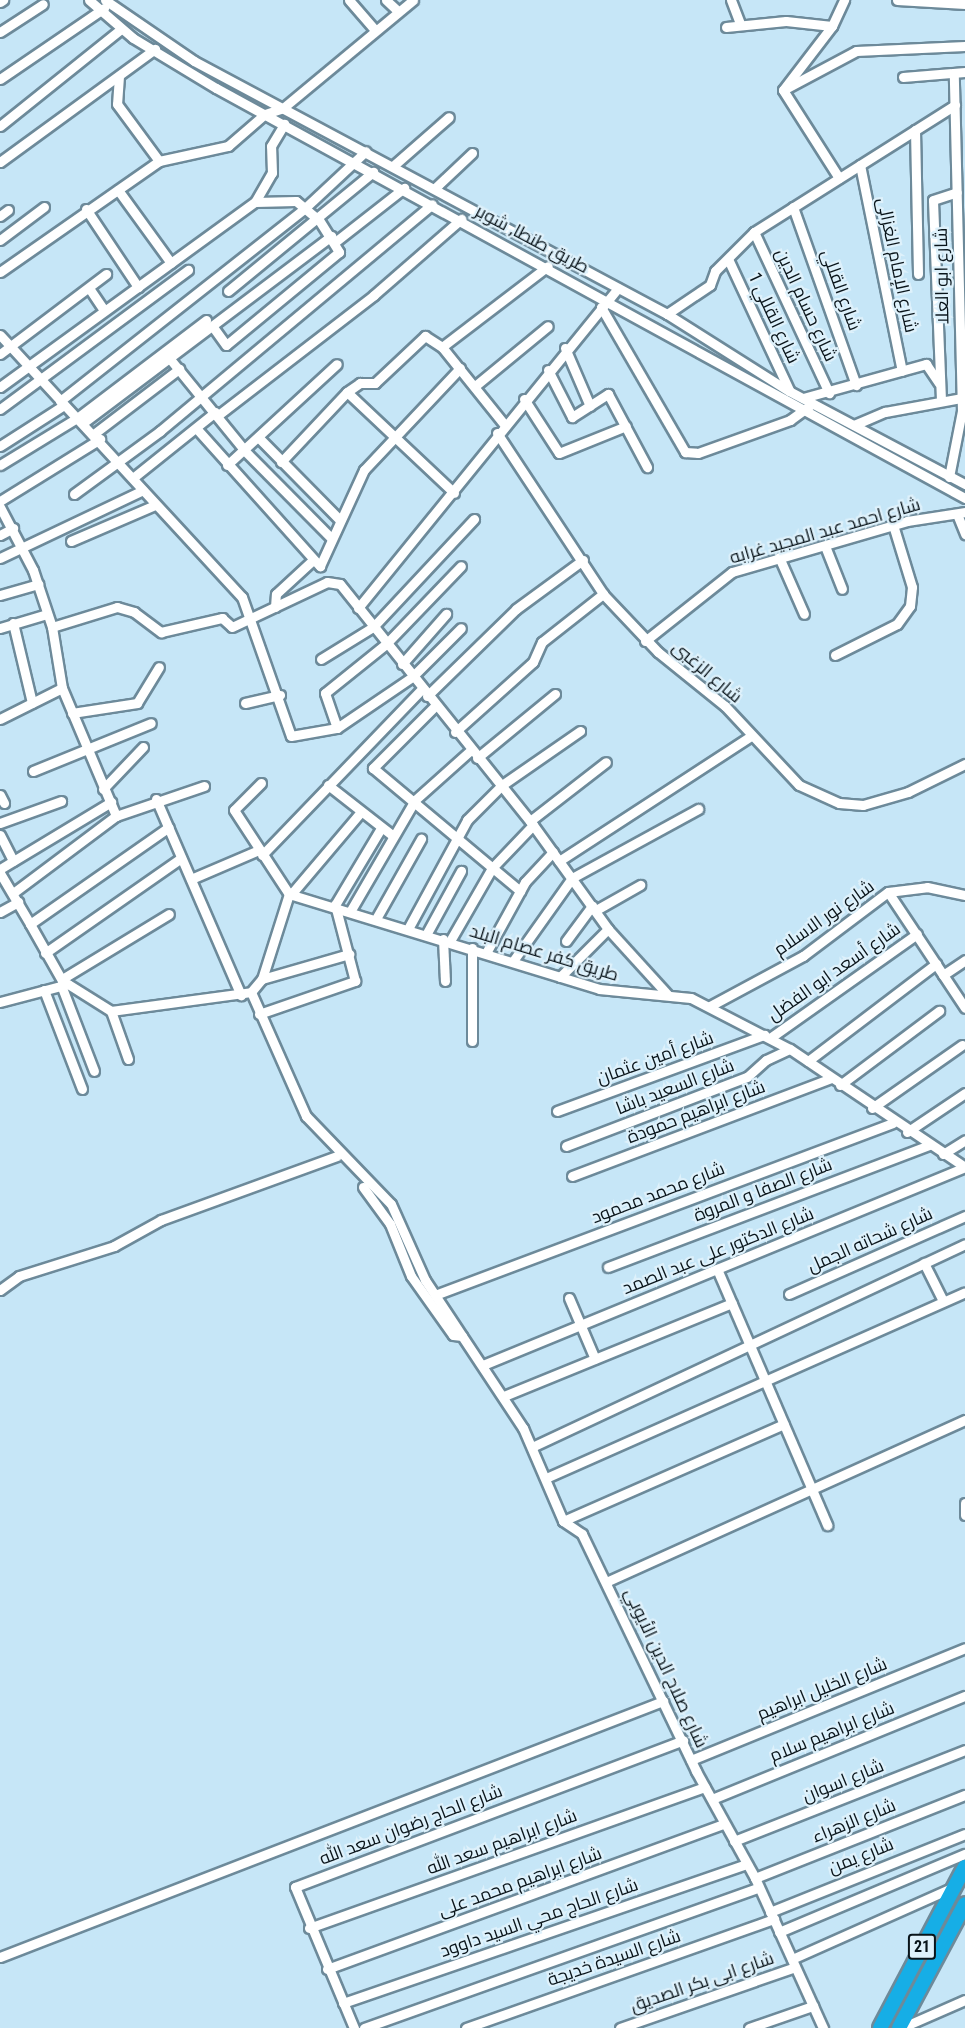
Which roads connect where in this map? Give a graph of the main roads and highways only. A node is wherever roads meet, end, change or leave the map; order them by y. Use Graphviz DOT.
graph roads {
  1 [pos="965,1867"];
  2 [pos="965,1904"];
  3 [pos="961,1917"];
  4 [pos="880,2028"];
  5 [pos="900,2028"];
  1 -- 4 [label="highway, 21"];
  2 -- 3 [label="highway, 21"];
  3 -- 5 [label="highway, 21"];
}
